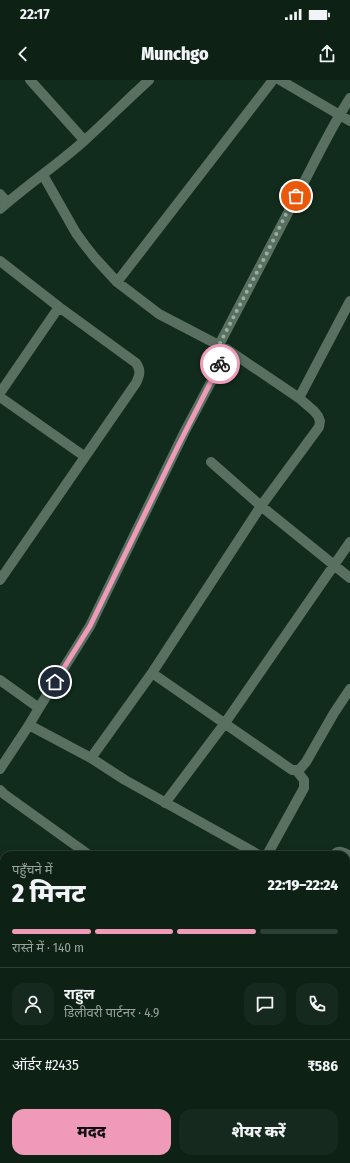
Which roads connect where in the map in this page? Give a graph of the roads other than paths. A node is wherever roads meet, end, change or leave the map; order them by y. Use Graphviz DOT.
graph roads {
  1 [pos="30,80"];
  2 [pos="149,80"];
  3 [pos="273,80"];
  4 [pos="280,80"];
  5 [pos="350,98"];
  6 [pos="339,115"];
  7 [pos="350,121"];
  8 [pos="84,140"];
  9 [pos="43,175"];
  10 [pos="0,194"];
  11 [pos="4,206"];
  12 [pos="0,261"];
  13 [pos="118,282"];
  14 [pos="350,301"];
  15 [pos="59,307"];
  16 [pos="223,348"];
  17 [pos="0,393"];
  18 [pos="0,397"];
  19 [pos="299,398"];
  20 [pos="84,456"];
  21 [pos="211,462"];
  22 [pos="261,506"];
  23 [pos="350,542"];
  24 [pos="334,566"];
  25 [pos="350,578"];
  26 [pos="0,580"];
  27 [pos="152,673"];
  28 [pos="0,680"];
  29 [pos="350,689"];
  30 [pos="39,708"];
  31 [pos="224,723"];
  32 [pos="29,725"];
  33 [pos="91,758"];
  34 [pos="0,769"];
  35 [pos="296,770"];
  36 [pos="0,790"];
  37 [pos="165,803"];
  38 [pos="83,851"];
  39 [pos="252,851"];
  40 [pos="269,851"];
  1 -- 8 [label="street"];
  2 -- 8 [label="street"];
  3 -- 13 [label="street"];
  4 -- 6 [label="street"];
  5 -- 6 [label="street"];
  6 -- 7 [label="street"];
  6 -- 16 [label="street"];
  8 -- 9 [label="street"];
  9 -- 11 [label="street"];
  9 -- 13 [label="street"];
  10 -- 11 [label="street"];
  12 -- 15 [label="street"];
  13 -- 16 [label="street"];
  14 -- 19 [label="street"];
  15 -- 17 [label="street"];
  15 -- 20 [label="street"];
  16 -- 19 [label="street"];
  16 -- 30 [label="street"];
  18 -- 20 [label="street"];
  19 -- 22 [label="street"];
  20 -- 26 [label="street"];
  21 -- 22 [label="street"];
  22 -- 24 [label="street"];
  22 -- 27 [label="street"];
  23 -- 24 [label="street"];
  24 -- 25 [label="street"];
  24 -- 31 [label="street"];
  27 -- 31 [label="street"];
  27 -- 33 [label="street"];
  28 -- 30 [label="street"];
  29 -- 35 [label="street"];
  30 -- 32 [label="street"];
  31 -- 35 [label="street"];
  31 -- 37 [label="street"];
  32 -- 33 [label="street"];
  32 -- 34 [label="street"];
  33 -- 37 [label="street"];
  35 -- 40 [label="street"];
  36 -- 38 [label="street"];
  37 -- 39 [label="street"];
}
